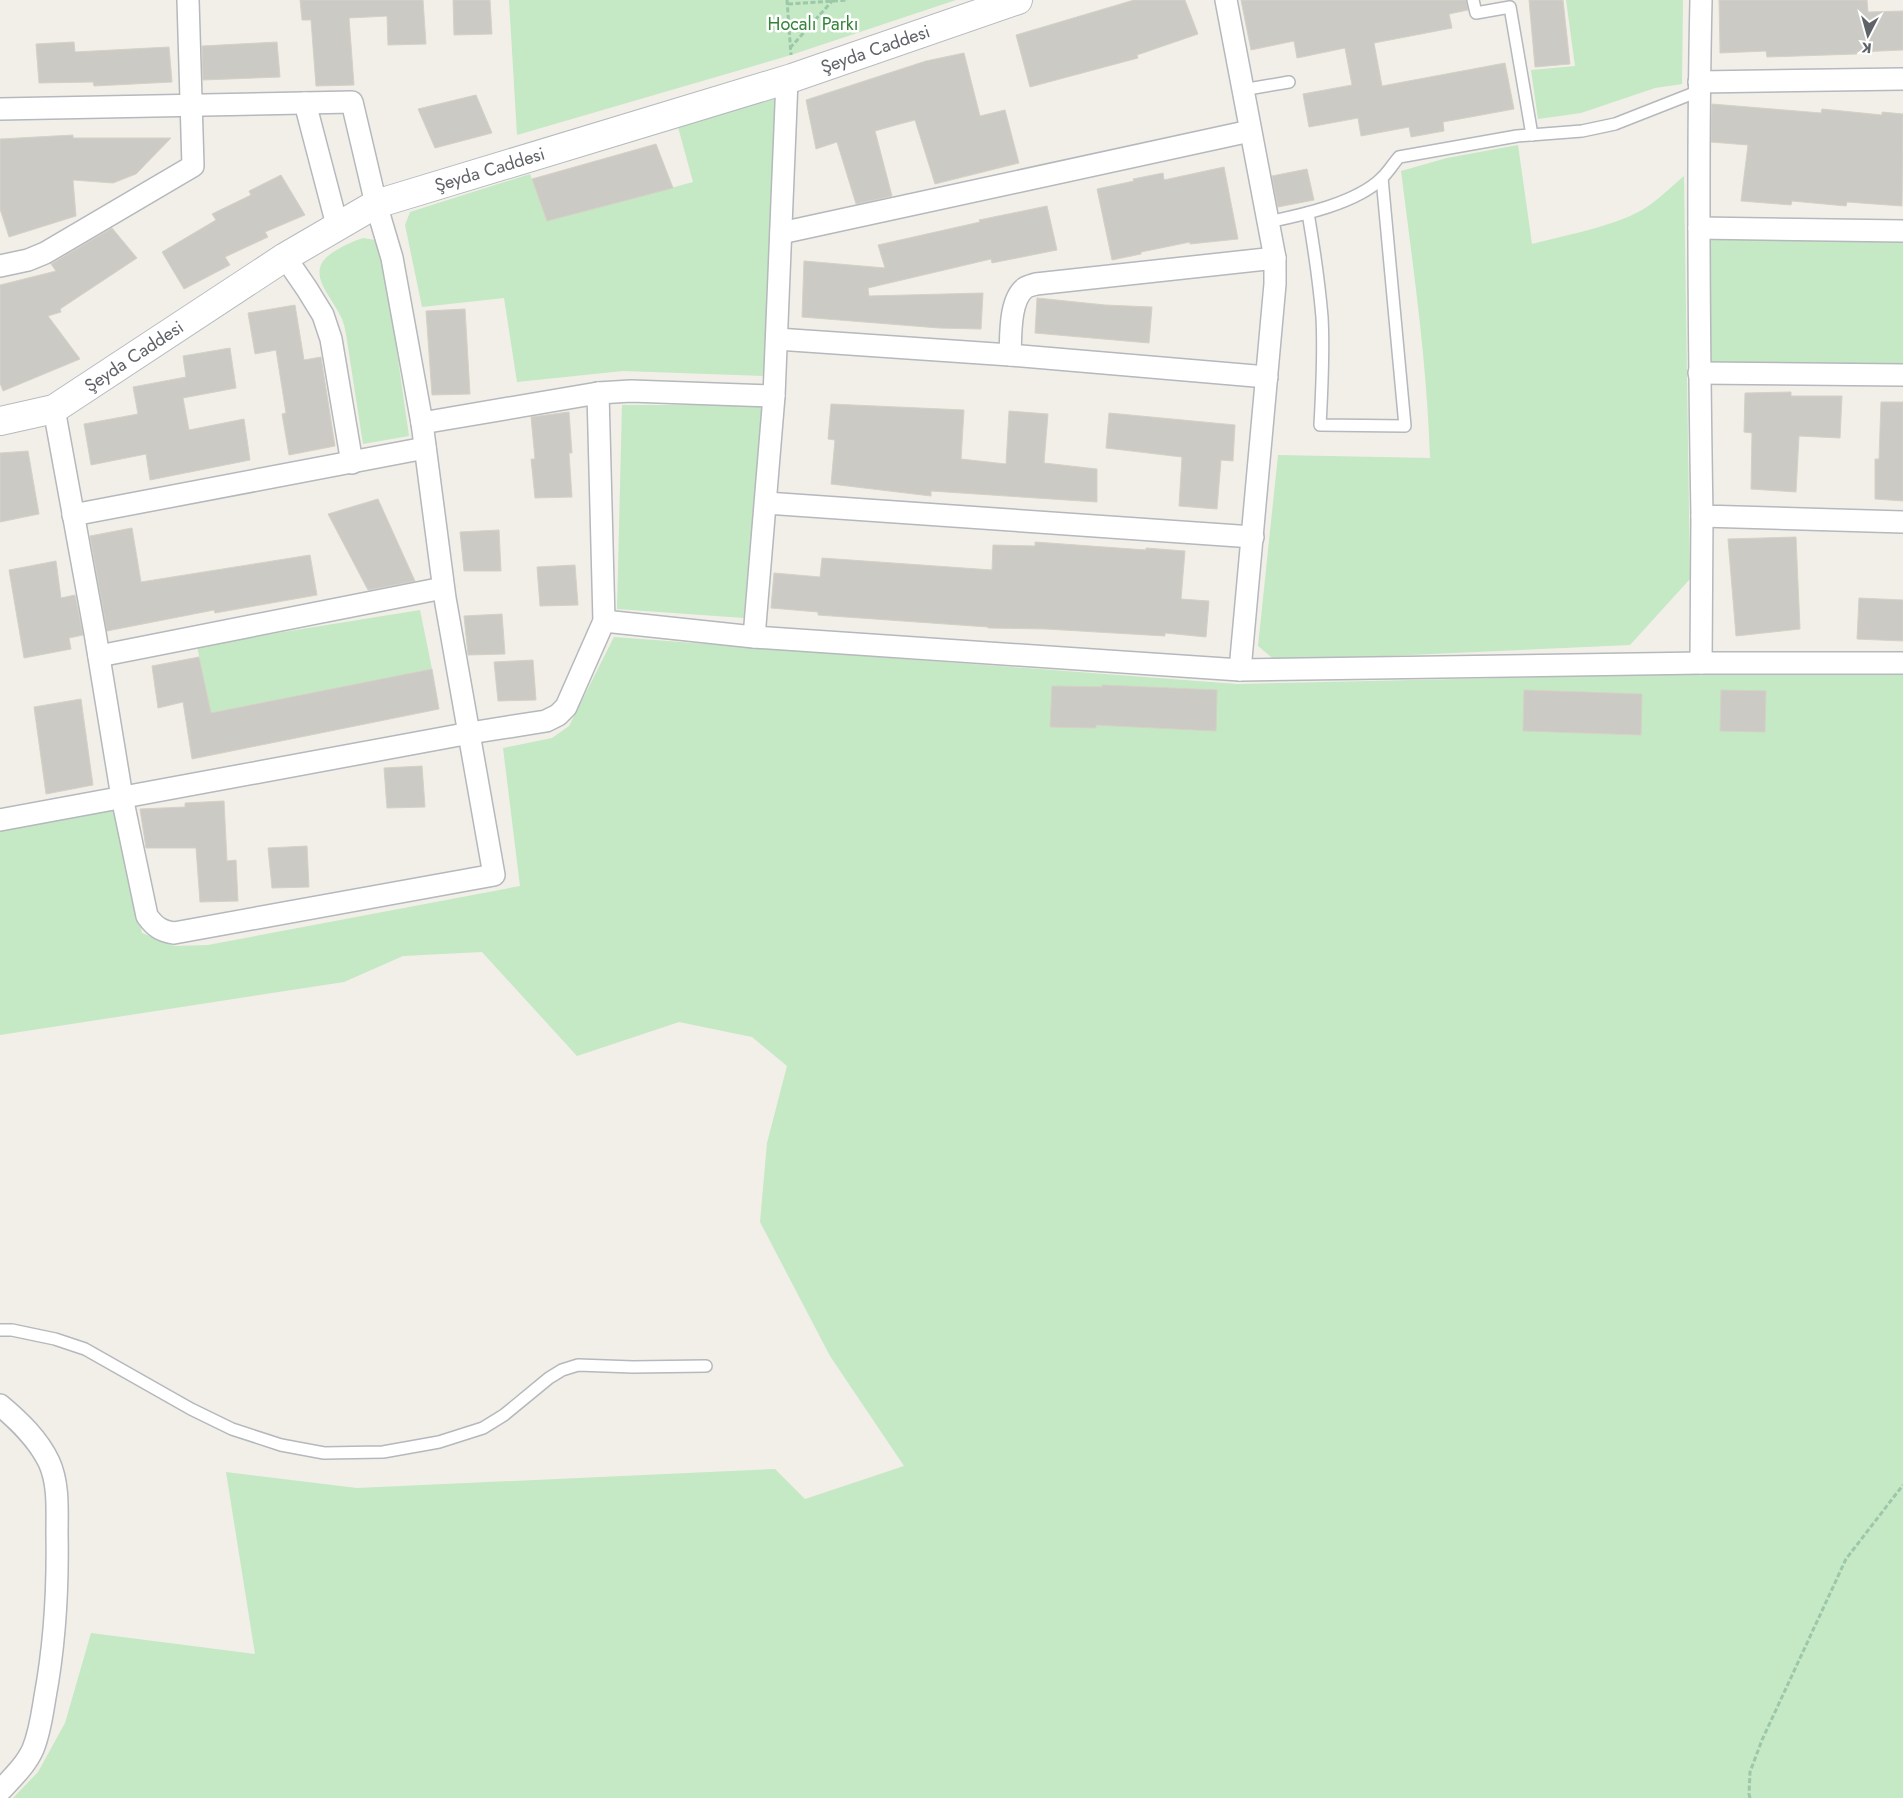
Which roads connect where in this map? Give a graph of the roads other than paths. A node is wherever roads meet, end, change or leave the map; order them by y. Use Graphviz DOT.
graph roads {
  1 [pos="188,0"];
  2 [pos="1018,0"];
  3 [pos="1226,0"];
  4 [pos="1473,0"];
  5 [pos="1701,0"];
  6 [pos="790,79"];
  7 [pos="1903,79"];
  8 [pos="1289,82"];
  9 [pos="1699,86"];
  10 [pos="1242,90"];
  11 [pos="305,103"];
  12 [pos="192,106"];
  13 [pos="0,109"];
  14 [pos="1250,131"];
  15 [pos="1532,135"];
  16 [pos="1382,178"];
  17 [pos="376,204"];
  18 [pos="1308,213"];
  19 [pos="1268,222"];
  20 [pos="337,225"];
  21 [pos="1699,228"];
  22 [pos="1903,231"];
  23 [pos="781,233"];
  24 [pos="285,257"];
  25 [pos="1275,258"];
  26 [pos="0,266"];
  27 [pos="777,339"];
  28 [pos="1010,356"];
  29 [pos="1699,373"];
  30 [pos="1903,375"];
  31 [pos="1267,377"];
  32 [pos="598,393"];
  33 [pos="774,396"];
  34 [pos="54,409"];
  35 [pos="0,422"];
  36 [pos="422,423"];
  37 [pos="425,448"];
  38 [pos="352,463"];
  39 [pos="766,503"];
  40 [pos="74,515"];
  41 [pos="1702,516"];
  42 [pos="1903,522"];
  43 [pos="1253,537"];
  44 [pos="443,588"];
  45 [pos="604,621"];
  46 [pos="754,637"];
  47 [pos="99,656"];
  48 [pos="1701,663"];
  49 [pos="1903,663"];
  50 [pos="1240,670"];
  51 [pos="470,733"];
  52 [pos="122,797"];
  53 [pos="0,820"];
  54 [pos="0,1330"];
  55 [pos="706,1366"];
  56 [pos="0,1405"];
  57 [pos="0,1790"];
  1 -- 12 [label="street"];
  2 -- 6 [label="main road, Şeyda Caddesi"];
  3 -- 10 [label="street"];
  4 -- 15 [label="lane"];
  5 -- 9 [label="street"];
  6 -- 17 [label="main road, Şeyda Caddesi"];
  6 -- 23 [label="street"];
  7 -- 9 [label="street"];
  8 -- 10 [label="lane"];
  9 -- 15 [label="lane"];
  9 -- 21 [label="street"];
  10 -- 14 [label="street"];
  11 -- 12 [label="street"];
  11 -- 17 [label="street"];
  11 -- 20 [label="street"];
  12 -- 13 [label="street"];
  12 -- 26 [label="street"];
  14 -- 19 [label="street"];
  14 -- 23 [label="street"];
  15 -- 16 [label="lane"];
  16 -- 18 [label="lane"];
  16 -- 18 [label="lane"];
  17 -- 20 [label="main road, Şeyda Caddesi"];
  17 -- 36 [label="street"];
  18 -- 19 [label="lane"];
  19 -- 25 [label="street"];
  20 -- 24 [label="main road, Şeyda Caddesi"];
  21 -- 22 [label="street"];
  21 -- 29 [label="street"];
  23 -- 27 [label="street"];
  24 -- 34 [label="main road, Şeyda Caddesi"];
  24 -- 38 [label="street"];
  25 -- 28 [label="street"];
  25 -- 31 [label="street"];
  27 -- 28 [label="street"];
  27 -- 33 [label="street"];
  28 -- 31 [label="street"];
  29 -- 30 [label="street"];
  29 -- 41 [label="street"];
  31 -- 43 [label="street"];
  32 -- 33 [label="street"];
  32 -- 36 [label="street"];
  32 -- 45 [label="street"];
  33 -- 39 [label="street"];
  34 -- 35 [label="main road, Şeyda Caddesi"];
  34 -- 40 [label="street"];
  36 -- 37 [label="street"];
  37 -- 38 [label="street"];
  37 -- 44 [label="street"];
  38 -- 40 [label="street"];
  39 -- 43 [label="street"];
  39 -- 46 [label="street"];
  40 -- 47 [label="street"];
  41 -- 42 [label="street"];
  41 -- 48 [label="street"];
  43 -- 50 [label="street"];
  44 -- 47 [label="street"];
  44 -- 51 [label="street"];
  45 -- 46 [label="street"];
  45 -- 51 [label="street"];
  46 -- 50 [label="street"];
  47 -- 52 [label="street"];
  48 -- 49 [label="street"];
  48 -- 50 [label="street"];
  51 -- 52 [label="street"];
  51 -- 52 [label="street"];
  52 -- 53 [label="street"];
  54 -- 55 [label="lane"];
  56 -- 57 [label="street"];
}
